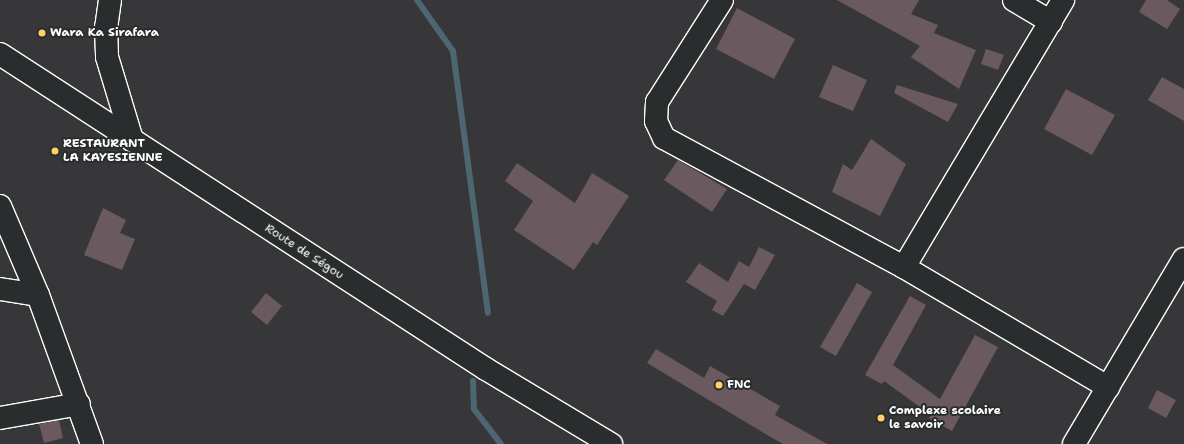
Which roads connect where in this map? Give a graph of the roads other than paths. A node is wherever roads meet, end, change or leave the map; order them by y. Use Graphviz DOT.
graph roads {
  1 [pos="110,0"];
  2 [pos="722,0"];
  3 [pos="1014,0"];
  4 [pos="1063,0"];
  5 [pos="1050,22"];
  6 [pos="0,54"];
  7 [pos="132,140"];
  8 [pos="0,206"];
  9 [pos="1184,259"];
  10 [pos="904,267"];
  11 [pos="0,289"];
  12 [pos="38,295"];
  13 [pos="1108,387"];
  14 [pos="79,404"];
  15 [pos="0,418"];
  16 [pos="92,444"];
  17 [pos="612,444"];
  18 [pos="1074,444"];
  1 -- 7 [label="main road"];
  2 -- 10 [label="main road"];
  3 -- 5 [label="main road"];
  4 -- 5 [label="main road"];
  5 -- 10 [label="main road"];
  6 -- 7 [label="main road, Route de Ségou"];
  7 -- 17 [label="main road, Route de Ségou"];
  8 -- 12 [label="main road"];
  9 -- 13 [label="main road"];
  10 -- 13 [label="main road"];
  11 -- 12 [label="main road"];
  12 -- 14 [label="main road"];
  13 -- 18 [label="main road"];
  14 -- 15 [label="main road"];
  14 -- 16 [label="main road"];
}
